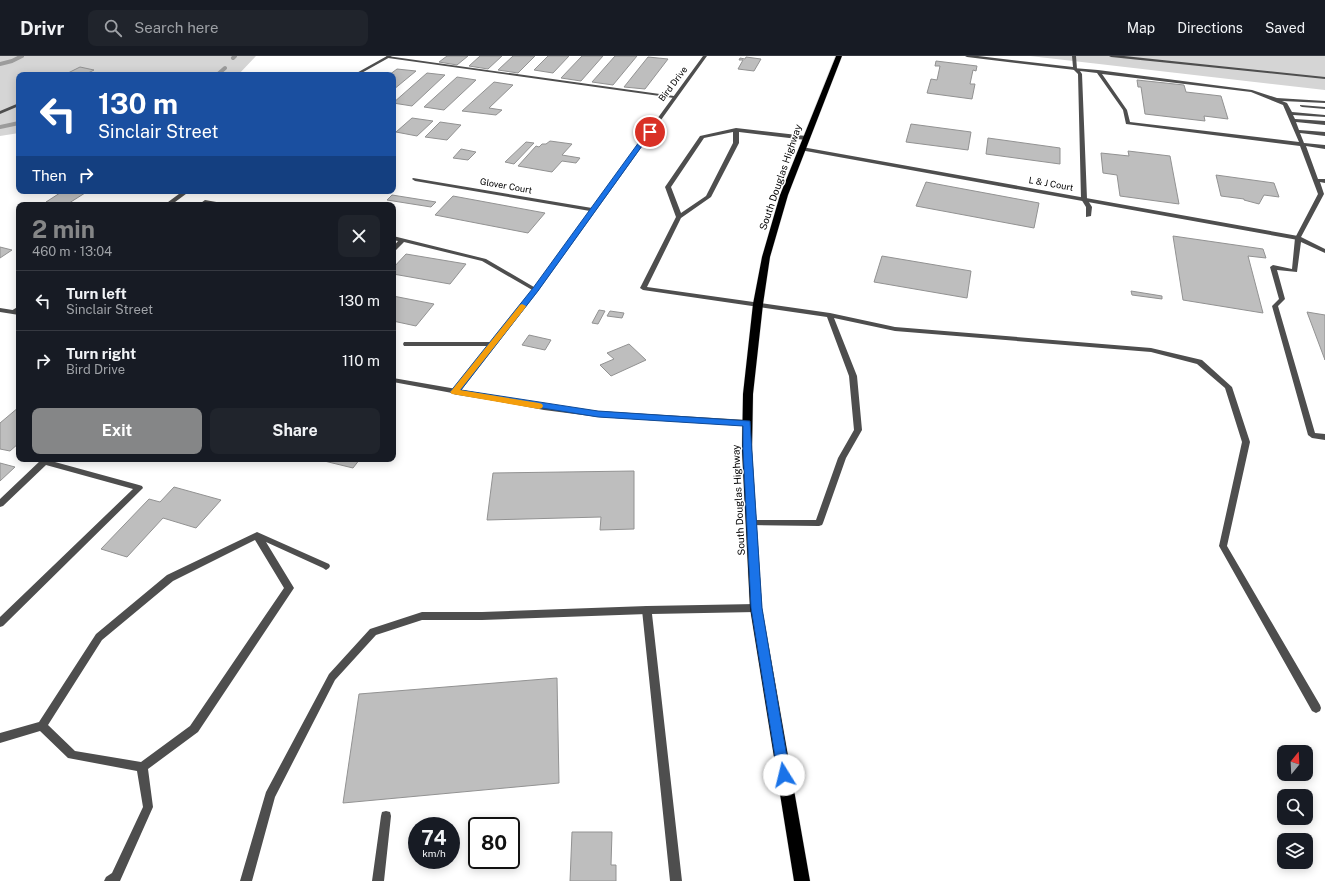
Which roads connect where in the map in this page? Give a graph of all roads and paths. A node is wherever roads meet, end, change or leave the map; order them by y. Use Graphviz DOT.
graph roads {
  1 [pos="705,56"];
  2 [pos="839,56"];
  3 [pos="967,56"];
  4 [pos="1074,56"];
  5 [pos="1111,56"];
  6 [pos="389,57"];
  7 [pos="1074,68"];
  8 [pos="1098,71"];
  9 [pos="361,72"];
  10 [pos="1325,78"];
  11 [pos="674,97"];
  12 [pos="1275,99"];
  13 [pos="1325,102"];
  14 [pos="1285,104"];
  15 [pos="16,105"];
  16 [pos="1325,108"];
  17 [pos="0,113"];
  18 [pos="1290,113"];
  19 [pos="1325,116"];
  20 [pos="1293,120"];
  21 [pos="1325,123"];
  22 [pos="736,130"];
  23 [pos="1297,131"];
  24 [pos="1325,134"];
  25 [pos="806,138"];
  26 [pos="1302,145"];
  27 [pos="1325,147"];
  28 [pos="802,149"];
  29 [pos="415,179"];
  30 [pos="1316,180"];
  31 [pos="1325,181"];
  32 [pos="183,194"];
  33 [pos="1084,199"];
  34 [pos="171,202"];
  35 [pos="593,210"];
  36 [pos="678,216"];
  37 [pos="1088,216"];
  38 [pos="1298,238"];
  39 [pos="396,239"];
  40 [pos="403,240"];
  41 [pos="396,247"];
  42 [pos="1325,251"];
  43 [pos="536,290"];
  44 [pos="758,304"];
  45 [pos="0,310"];
  46 [pos="16,313"];
  47 [pos="830,315"];
  48 [pos="406,344"];
  49 [pos="492,344"];
  50 [pos="396,381"];
  51 [pos="455,392"];
  52 [pos="747,423"];
  53 [pos="1325,437"];
  54 [pos="0,504"];
  55 [pos="751,523"];
  56 [pos="257,535"];
  57 [pos="326,566"];
  58 [pos="756,608"];
  59 [pos="648,610"];
  60 [pos="0,624"];
  61 [pos="1316,708"];
  62 [pos="42,726"];
  63 [pos="0,738"];
  64 [pos="142,767"];
  65 [pos="386,816"];
  66 [pos="110,881"];
  67 [pos="246,881"];
  68 [pos="378,881"];
  69 [pos="676,881"];
  70 [pos="802,881"];
  1 -- 11 [label="street, Bird Drive"];
  2 -- 25 [label="highway, South Douglas Highway"];
  3 -- 7 [label="street"];
  4 -- 7 [label="street"];
  5 -- 10 [label="street"];
  6 -- 9 [label="street"];
  6 -- 11 [label="street"];
  7 -- 8 [label="street"];
  7 -- 33 [label="street"];
  8 -- 12 [label="street"];
  8 -- 26 [label="street"];
  11 -- 35 [label="street, Bird Drive"];
  12 -- 13 [label="street"];
  12 -- 14 [label="street"];
  14 -- 16 [label="street"];
  14 -- 18 [label="street"];
  15 -- 17 [label="street"];
  18 -- 19 [label="street"];
  18 -- 20 [label="street"];
  20 -- 21 [label="street"];
  20 -- 23 [label="street"];
  22 -- 25 [label="street"];
  22 -- 36 [label="street"];
  22 -- 36 [label="street"];
  23 -- 24 [label="street"];
  23 -- 26 [label="street"];
  25 -- 28 [label="highway, South Douglas Highway"];
  26 -- 27 [label="street"];
  26 -- 30 [label="street"];
  28 -- 33 [label="street, L & J Court"];
  28 -- 44 [label="highway, South Douglas Highway"];
  29 -- 35 [label="street, Glover Court"];
  30 -- 31 [label="street"];
  30 -- 38 [label="street"];
  32 -- 34 [label="street"];
  33 -- 37 [label="street"];
  33 -- 38 [label="street, L & J Court"];
  35 -- 43 [label="street, Bird Drive"];
  36 -- 44 [label="street"];
  38 -- 42 [label="street, L & J Court"];
  38 -- 53 [label="street"];
  39 -- 40 [label="street"];
  40 -- 41 [label="street"];
  40 -- 43 [label="street"];
  43 -- 49 [label="street, Bird Drive"];
  44 -- 47 [label="street"];
  44 -- 52 [label="highway, South Douglas Highway"];
  45 -- 46 [label="street"];
  47 -- 55 [label="street"];
  47 -- 61 [label="street"];
  48 -- 49 [label="street"];
  49 -- 51 [label="street, Bird Drive"];
  50 -- 51 [label="street"];
  51 -- 52 [label="street"];
  52 -- 55 [label="highway, South Douglas Highway"];
  54 -- 60 [label="street"];
  55 -- 58 [label="highway, South Douglas Highway"];
  56 -- 57 [label="street"];
  56 -- 62 [label="street"];
  56 -- 64 [label="street"];
  58 -- 59 [label="street"];
  58 -- 70 [label="highway, South Douglas Highway"];
  59 -- 67 [label="street"];
  59 -- 69 [label="street"];
  62 -- 63 [label="street"];
  62 -- 64 [label="street"];
  64 -- 66 [label="street"];
  65 -- 68 [label="street"];
}
